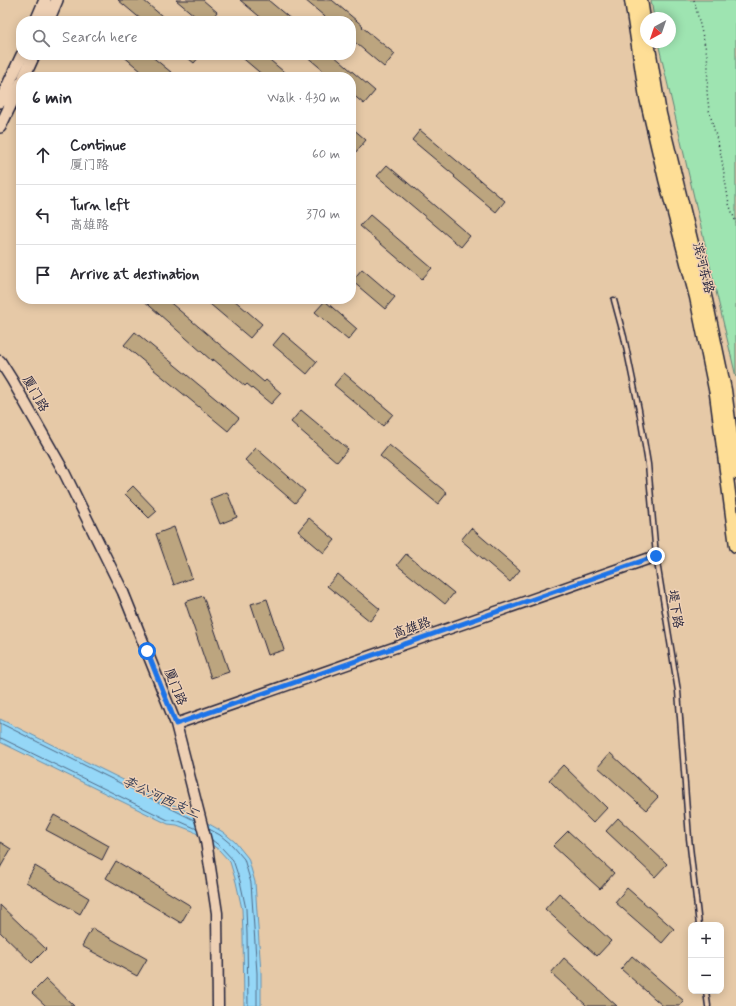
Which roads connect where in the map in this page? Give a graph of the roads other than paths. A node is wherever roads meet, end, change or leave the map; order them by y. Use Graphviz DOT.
graph roads {
  1 [pos="45,0"];
  2 [pos="58,0"];
  3 [pos="631,0"];
  4 [pos="641,0"];
  5 [pos="643,12"];
  6 [pos="38,16"];
  7 [pos="50,16"];
  8 [pos="649,48"];
  9 [pos="20,60"];
  10 [pos="32,60"];
  11 [pos="26,72"];
  12 [pos="16,93"];
  13 [pos="0,102"];
  14 [pos="0,127"];
  15 [pos="614,300"];
  16 [pos="0,361"];
  17 [pos="736,473"];
  18 [pos="736,546"];
  19 [pos="656,556"];
  20 [pos="176,724"];
  21 [pos="699,922"];
  22 [pos="706,994"];
  23 [pos="218,1006"];
  24 [pos="708,1006"];
  1 -- 6 [label="main road"];
  2 -- 7 [label="main road"];
  3 -- 18 [label="main road, 滨河东路"];
  4 -- 5 [label="main road"];
  8 -- 17 [label="main road, 滨河东路"];
  9 -- 13 [label="main road"];
  10 -- 11 [label="main road"];
  12 -- 14 [label="main road"];
  15 -- 19 [label="lane, 堤下路"];
  16 -- 20 [label="street, 厦门路"];
  19 -- 20 [label="street, 高雄路"];
  19 -- 21 [label="lane, 堤下路"];
  20 -- 23 [label="street, 厦门路"];
  22 -- 24 [label="lane"];
}
